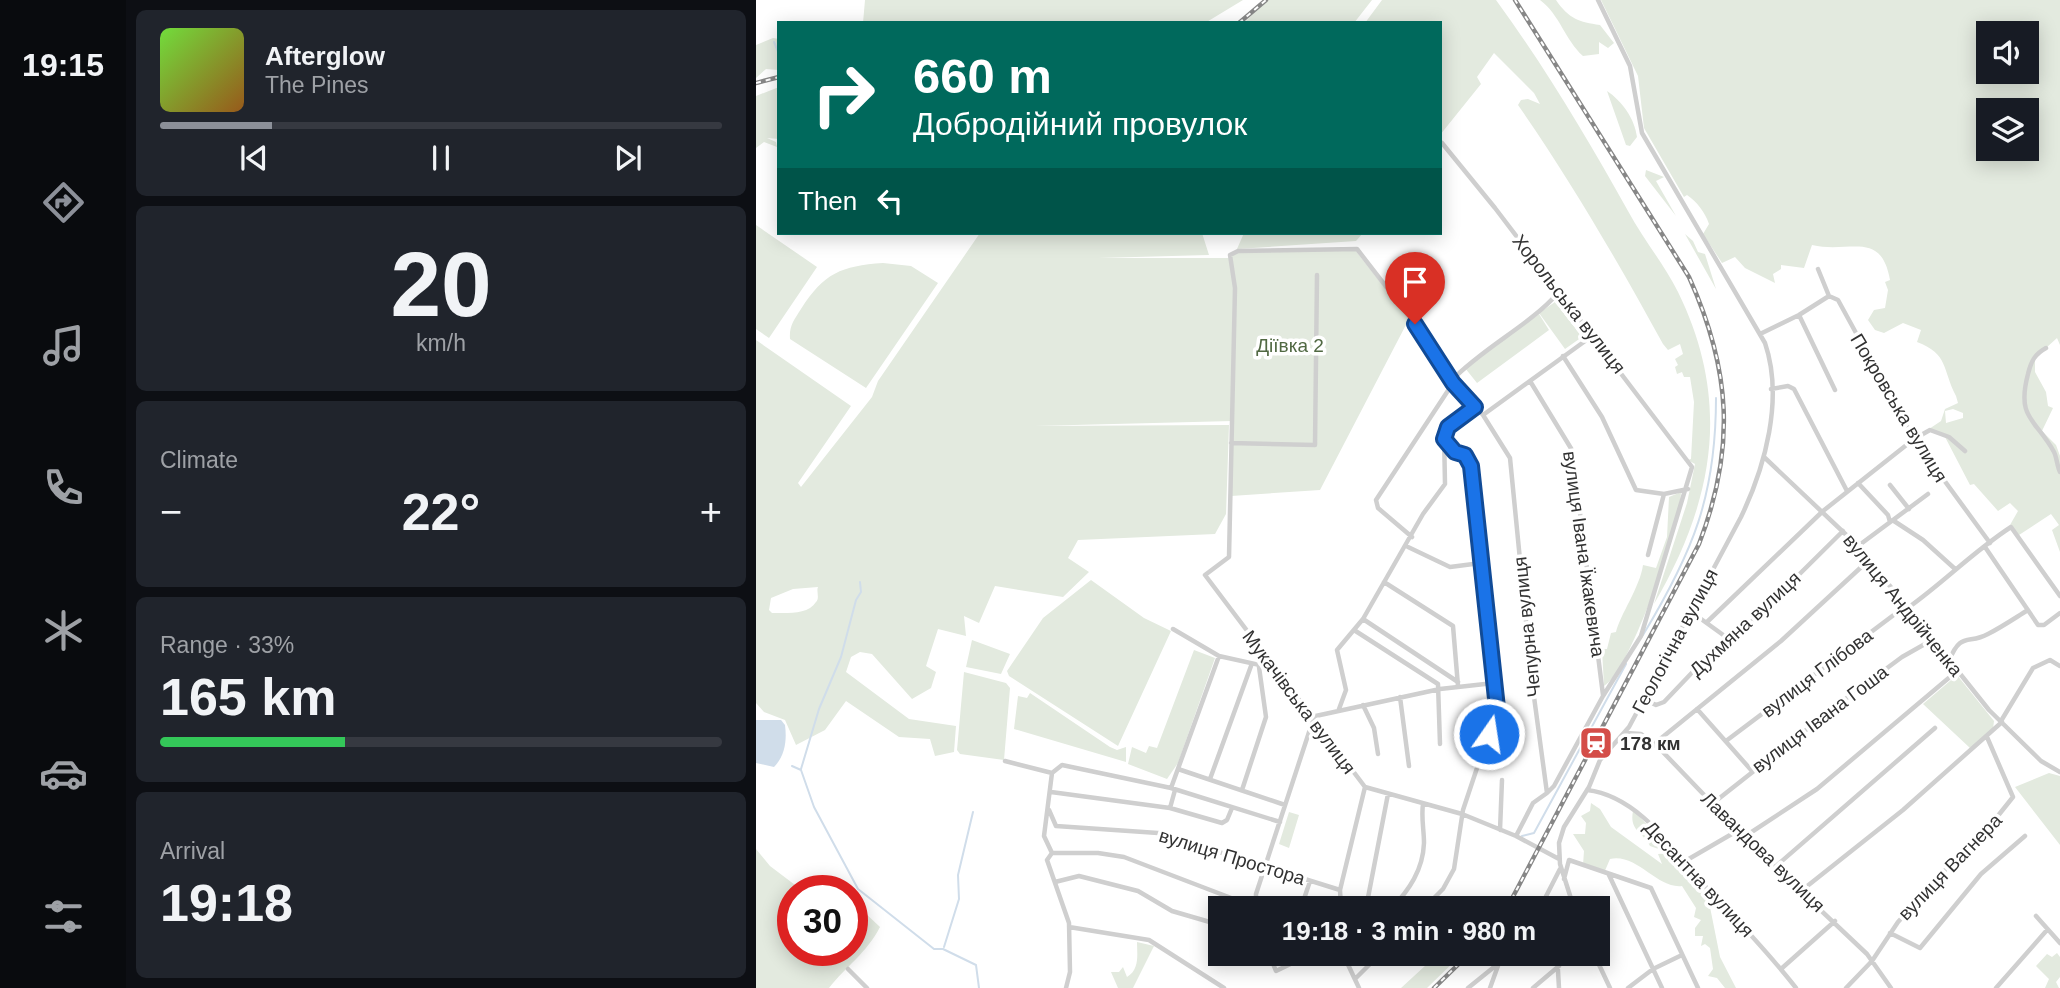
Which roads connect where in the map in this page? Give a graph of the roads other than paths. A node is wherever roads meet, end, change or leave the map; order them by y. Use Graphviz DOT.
graph roads {
  1 [pos="1598,0"];
  2 [pos="1442,143"];
  3 [pos="1818,269"];
  4 [pos="1317,275"];
  5 [pos="1558,293"];
  6 [pos="1829,296"];
  7 [pos="1799,315"];
  8 [pos="1760,334"];
  9 [pos="1592,336"];
  10 [pos="2046,348"];
  11 [pos="1563,356"];
  12 [pos="1453,381"];
  13 [pos="1530,381"];
  14 [pos="1771,389"];
  15 [pos="1835,390"];
  16 [pos="1475,407"];
  17 [pos="1483,415"];
  18 [pos="1444,439"];
  19 [pos="1913,439"];
  20 [pos="1231,443"];
  21 [pos="1965,452"];
  22 [pos="1764,457"];
  23 [pos="2060,472"];
  24 [pos="1858,483"];
  25 [pos="1890,485"];
  26 [pos="1688,489"];
  27 [pos="1847,491"];
  28 [pos="1664,494"];
  29 [pos="1928,494"];
  30 [pos="1909,510"];
  31 [pos="1822,511"];
  32 [pos="1892,522"];
  33 [pos="1843,531"];
  34 [pos="1412,537"];
  35 [pos="1988,545"];
  36 [pos="1858,546"];
  37 [pos="1407,547"];
  38 [pos="1648,555"];
  39 [pos="1870,559"];
  40 [pos="1481,563"];
  41 [pos="1954,568"];
  42 [pos="1384,582"];
  43 [pos="2060,596"];
  44 [pos="1908,606"];
  45 [pos="2028,610"];
  46 [pos="1690,611"];
  47 [pos="2060,613"];
  48 [pos="1363,619"];
  49 [pos="1707,622"];
  50 [pos="1173,629"];
  51 [pos="1354,630"];
  52 [pos="1726,637"];
  53 [pos="1932,640"];
  54 [pos="1219,656"];
  55 [pos="1949,662"];
  56 [pos="1251,666"];
  57 [pos="2060,666"];
  58 [pos="1259,667"];
  59 [pos="1274,668"];
  60 [pos="1957,671"];
  61 [pos="1494,683"];
  62 [pos="1458,684"];
  63 [pos="1440,689"];
  64 [pos="1603,696"];
  65 [pos="1400,697"];
  66 [pos="1643,699"];
  67 [pos="1363,705"];
  68 [pos="1339,709"];
  69 [pos="1696,709"];
  70 [pos="1312,719"];
  71 [pos="2001,722"];
  72 [pos="1935,728"];
  73 [pos="1625,733"];
  74 [pos="1987,737"];
  75 [pos="1726,741"];
  76 [pos="1440,744"];
  77 [pos="1654,744"];
  78 [pos="1378,754"];
  79 [pos="1005,761"];
  80 [pos="1409,766"];
  81 [pos="1178,769"];
  82 [pos="1752,771"];
  83 [pos="2060,772"];
  84 [pos="1052,773"];
  85 [pos="1173,777"];
  86 [pos="1210,779"];
  87 [pos="1502,780"];
  88 [pos="1162,785"];
  89 [pos="1365,787"];
  90 [pos="1173,789"];
  91 [pos="1242,790"];
  92 [pos="1587,790"];
  93 [pos="1051,792"];
  94 [pos="1546,793"];
  95 [pos="1388,794"];
  96 [pos="1285,804"];
  97 [pos="1423,804"];
  98 [pos="1712,804"];
  99 [pos="1232,807"];
  100 [pos="1170,808"];
  101 [pos="1049,810"];
  102 [pos="1462,814"];
  103 [pos="1280,822"];
  104 [pos="1500,830"];
  105 [pos="1738,831"];
  106 [pos="1516,836"];
  107 [pos="2025,836"];
  108 [pos="1744,837"];
  109 [pos="1052,853"];
  110 [pos="1559,859"];
  111 [pos="1687,860"];
  112 [pos="1265,866"];
  113 [pos="1775,867"];
  114 [pos="1560,869"];
  115 [pos="1609,876"];
  116 [pos="1563,880"];
  117 [pos="1310,881"];
  118 [pos="1055,882"];
  119 [pos="1340,890"];
  120 [pos="1801,891"];
  121 [pos="1226,896"];
  122 [pos="1258,896"];
  123 [pos="1305,896"];
  124 [pos="1340,896"];
  125 [pos="1368,896"];
  126 [pos="1401,896"];
  127 [pos="1435,896"];
  128 [pos="1546,896"];
  129 [pos="1569,896"];
  130 [pos="2035,916"];
  131 [pos="1835,921"];
  132 [pos="1208,922"];
  133 [pos="1069,927"];
  134 [pos="2047,930"];
  135 [pos="1890,933"];
  136 [pos="2060,943"];
  137 [pos="1682,954"];
  138 [pos="1872,961"];
  139 [pos="1349,966"];
  140 [pos="1368,966"];
  141 [pos="1495,966"];
  142 [pos="1498,966"];
  143 [pos="1559,966"];
  144 [pos="1600,966"];
  145 [pos="848,969"];
  146 [pos="1653,969"];
  147 [pos="1782,969"];
  148 [pos="1355,979"];
  149 [pos="867,988"];
  150 [pos="1066,988"];
  151 [pos="1224,988"];
  152 [pos="1359,988"];
  153 [pos="1468,988"];
  154 [pos="1490,988"];
  155 [pos="1533,988"];
  156 [pos="1559,988"];
  157 [pos="1610,988"];
  158 [pos="1628,988"];
  159 [pos="1662,988"];
  160 [pos="1698,988"];
  161 [pos="1796,988"];
  162 [pos="1846,988"];
  163 [pos="1891,988"];
  164 [pos="1996,988"];
  1 -- 8 [label="street"];
  2 -- 5 [label="street, Хорольська вулиця"];
  3 -- 6 [label="street, Покровська вулиця"];
  4 -- 20 [label="street"];
  5 -- 9 [label="street, Хорольська вулиця"];
  5 -- 12 [label="street"];
  6 -- 7 [label="street"];
  6 -- 19 [label="street, Покровська вулиця"];
  7 -- 8 [label="street"];
  7 -- 15 [label="street"];
  8 -- 14 [label="street"];
  9 -- 11 [label="street"];
  9 -- 26 [label="street, Хорольська вулиця"];
  10 -- 23 [label="street"];
  11 -- 13 [label="street"];
  11 -- 28 [label="street"];
  12 -- 16 [label="street, Чепурна вулиця"];
  12 -- 20 [label="street, Чепурна вулиця"];
  12 -- 34 [label="street"];
  13 -- 17 [label="street"];
  13 -- 64 [label="street, вулиця Івана Їжакевича"];
  14 -- 22 [label="street"];
  14 -- 27 [label="street"];
  16 -- 17 [label="street, Чепурна вулиця"];
  16 -- 18 [label="street"];
  17 -- 94 [label="street, Чепурна вулиця"];
  18 -- 34 [label="street"];
  18 -- 40 [label="street"];
  19 -- 21 [label="street"];
  19 -- 24 [label="street"];
  19 -- 35 [label="street, Покровська вулиця"];
  20 -- 59 [label="street, Мукачівська вулиця"];
  22 -- 31 [label="street, вулиця Андрійченка"];
  22 -- 46 [label="street, Геологічна вулиця"];
  24 -- 27 [label="street"];
  24 -- 32 [label="street"];
  25 -- 30 [label="street"];
  26 -- 28 [label="street"];
  26 -- 64 [label="street"];
  27 -- 31 [label="street"];
  28 -- 38 [label="street"];
  29 -- 30 [label="street"];
  30 -- 32 [label="street"];
  31 -- 33 [label="street, вулиця Андрійченка"];
  31 -- 49 [label="street"];
  32 -- 36 [label="street"];
  32 -- 41 [label="street"];
  33 -- 36 [label="street, вулиця Андрійченка"];
  33 -- 52 [label="street, Духмяна вулиця"];
  34 -- 37 [label="street"];
  35 -- 41 [label="street"];
  35 -- 43 [label="street"];
  35 -- 45 [label="street, Покровська вулиця"];
  36 -- 39 [label="street, вулиця Андрійченка"];
  37 -- 40 [label="street"];
  37 -- 42 [label="street"];
  39 -- 44 [label="street, вулиця Андрійченка"];
  39 -- 69 [label="street"];
  40 -- 61 [label="street"];
  41 -- 44 [label="street"];
  42 -- 48 [label="street"];
  42 -- 62 [label="street"];
  44 -- 53 [label="street, вулиця Андрійченка"];
  44 -- 75 [label="street, вулиця Глібова"];
  45 -- 47 [label="street"];
  45 -- 55 [label="street"];
  46 -- 49 [label="street"];
  46 -- 66 [label="street, Геологічна вулиця"];
  48 -- 51 [label="street"];
  48 -- 62 [label="street"];
  49 -- 52 [label="street"];
  50 -- 54 [label="street"];
  51 -- 63 [label="street"];
  51 -- 68 [label="street"];
  52 -- 66 [label="street, Духмяна вулиця"];
  53 -- 55 [label="street, вулиця Андрійченка"];
  53 -- 82 [label="street, вулиця Івана Гоша"];
  54 -- 56 [label="street"];
  54 -- 81 [label="street"];
  55 -- 60 [label="street, вулиця Андрійченка"];
  56 -- 58 [label="street"];
  56 -- 86 [label="street"];
  57 -- 71 [label="street"];
  58 -- 59 [label="street"];
  58 -- 91 [label="street"];
  59 -- 70 [label="street, Мукачівська вулиця"];
  60 -- 71 [label="street, вулиця Андрійченка"];
  60 -- 108 [label="street"];
  61 -- 62 [label="street"];
  61 -- 102 [label="street"];
  62 -- 63 [label="street"];
  63 -- 65 [label="street"];
  63 -- 76 [label="street"];
  64 -- 94 [label="street"];
  65 -- 67 [label="street"];
  65 -- 80 [label="street"];
  66 -- 73 [label="street, Геологічна вулиця"];
  67 -- 68 [label="street"];
  67 -- 78 [label="street"];
  68 -- 70 [label="street"];
  69 -- 75 [label="street"];
  69 -- 77 [label="street"];
  70 -- 89 [label="street, Мукачівська вулиця"];
  70 -- 96 [label="street"];
  71 -- 74 [label="street"];
  71 -- 83 [label="street, вулиця Андрійченка"];
  72 -- 113 [label="street"];
  73 -- 77 [label="street, Лавандова вулиця"];
  73 -- 92 [label="street, Геологічна вулиця"];
  74 -- 120 [label="street"];
  74 -- 135 [label="street, вулиця Вагнера"];
  75 -- 82 [label="street"];
  77 -- 98 [label="street, Лавандова вулиця"];
  79 -- 84 [label="street"];
  81 -- 85 [label="street"];
  81 -- 86 [label="street"];
  82 -- 98 [label="street, вулиця Івана Гоша"];
  84 -- 88 [label="street"];
  84 -- 93 [label="street"];
  85 -- 88 [label="street"];
  85 -- 90 [label="street"];
  86 -- 91 [label="street"];
  87 -- 104 [label="street"];
  88 -- 90 [label="street"];
  89 -- 95 [label="street, Мукачівська вулиця"];
  89 -- 119 [label="street"];
  90 -- 99 [label="street"];
  90 -- 100 [label="street"];
  91 -- 96 [label="street"];
  92 -- 110 [label="street, Геологічна вулиця"];
  92 -- 111 [label="street, Десантна вулиця"];
  93 -- 100 [label="street"];
  93 -- 101 [label="street"];
  94 -- 106 [label="street"];
  95 -- 97 [label="street, Мукачівська вулиця"];
  95 -- 125 [label="street"];
  96 -- 103 [label="street"];
  97 -- 102 [label="street, Мукачівська вулиця"];
  97 -- 126 [label="street"];
  98 -- 105 [label="street, Лавандова вулиця"];
  99 -- 100 [label="street"];
  99 -- 103 [label="street"];
  101 -- 109 [label="street"];
  101 -- 112 [label="street, вулиця Простора"];
  102 -- 104 [label="street, Мукачівська вулиця"];
  102 -- 127 [label="street"];
  103 -- 112 [label="street"];
  104 -- 106 [label="street, Мукачівська вулиця"];
  105 -- 108 [label="street, Лавандова вулиця"];
  105 -- 111 [label="street"];
  106 -- 110 [label="street, Мукачівська вулиця"];
  107 -- 135 [label="street"];
  108 -- 113 [label="street, Лавандова вулиця"];
  109 -- 118 [label="street"];
  109 -- 121 [label="street"];
  110 -- 114 [label="street"];
  111 -- 147 [label="street, Десантна вулиця"];
  112 -- 117 [label="street, вулиця Простора"];
  112 -- 122 [label="street"];
  113 -- 120 [label="street, Лавандова вулиця"];
  114 -- 116 [label="street"];
  114 -- 128 [label="street"];
  115 -- 116 [label="street"];
  115 -- 137 [label="street"];
  115 -- 146 [label="street"];
  116 -- 129 [label="street"];
  117 -- 119 [label="street, вулиця Простора"];
  117 -- 123 [label="street"];
  118 -- 132 [label="street"];
  118 -- 133 [label="street"];
  119 -- 124 [label="street"];
  120 -- 131 [label="street, Лавандова вулиця"];
  130 -- 134 [label="street"];
  131 -- 138 [label="street, Лавандова вулиця"];
  131 -- 147 [label="street"];
  133 -- 150 [label="street"];
  133 -- 151 [label="street"];
  134 -- 136 [label="street"];
  134 -- 164 [label="street"];
  135 -- 138 [label="street, вулиця Вагнера"];
  137 -- 146 [label="street"];
  137 -- 160 [label="street"];
  138 -- 162 [label="street, вулиця Вагнера"];
  138 -- 163 [label="street, Лавандова вулиця"];
  139 -- 148 [label="street"];
  140 -- 148 [label="street"];
  141 -- 153 [label="street"];
  142 -- 154 [label="street"];
  143 -- 155 [label="street"];
  143 -- 156 [label="street"];
  144 -- 157 [label="street"];
  145 -- 149 [label="street"];
  146 -- 158 [label="street"];
  146 -- 159 [label="street"];
  147 -- 161 [label="street, Десантна вулиця"];
  148 -- 152 [label="street"];
}
